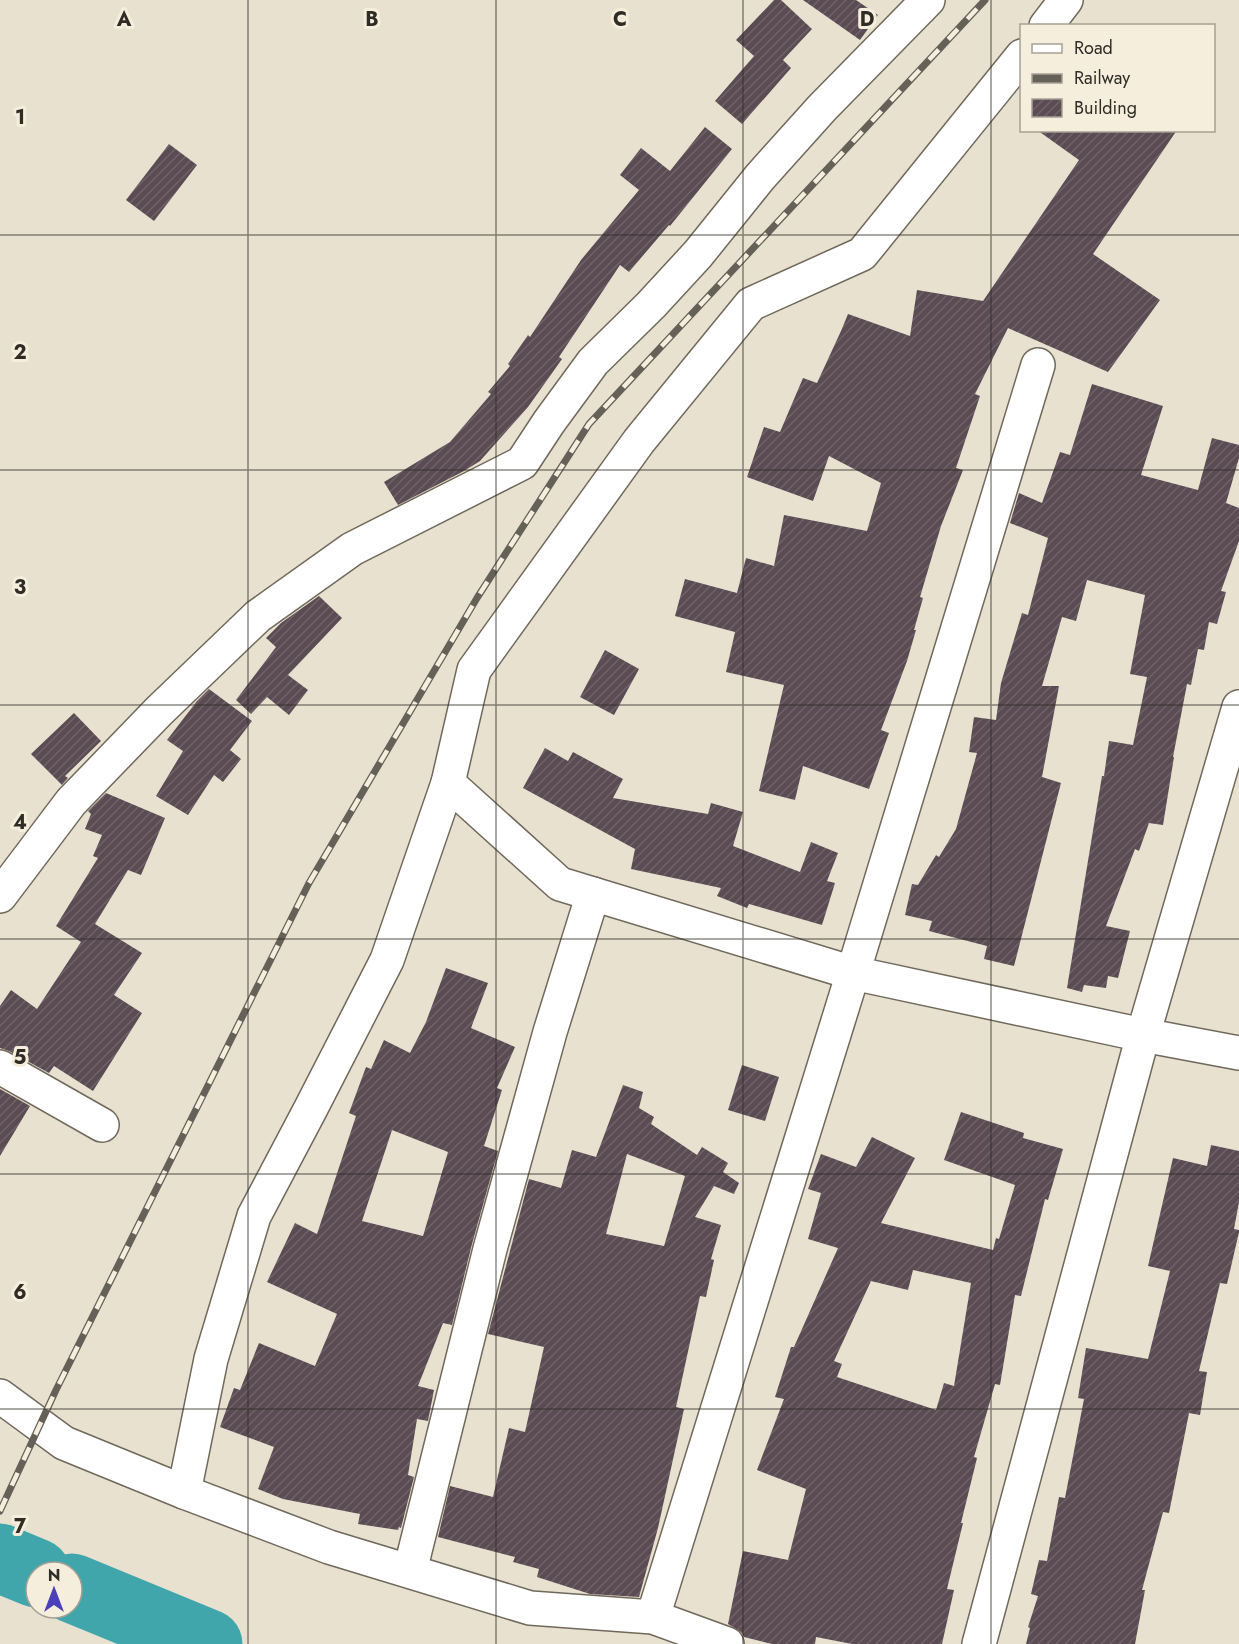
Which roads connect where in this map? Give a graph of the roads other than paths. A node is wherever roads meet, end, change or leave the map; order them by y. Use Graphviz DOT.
graph roads {
  1 [pos="928,0"];
  2 [pos="1066,0"];
  3 [pos="1048,24"];
  4 [pos="1020,58"];
  5 [pos="1038,365"];
  6 [pos="1239,707"];
  7 [pos="448,783"];
  8 [pos="592,894"];
  9 [pos="0,896"];
  10 [pos="853,973"];
  11 [pos="1143,1035"];
  12 [pos="1239,1053"];
  13 [pos="0,1067"];
  14 [pos="102,1125"];
  15 [pos="0,1396"];
  16 [pos="184,1492"];
  17 [pos="410,1571"];
  18 [pos="653,1617"];
  19 [pos="727,1644"];
  20 [pos="979,1644"];
  1 -- 9 [label="street"];
  2 -- 3 [label="street"];
  4 -- 7 [label="street"];
  5 -- 10 [label="street"];
  6 -- 11 [label="street"];
  7 -- 8 [label="street"];
  7 -- 16 [label="street"];
  8 -- 10 [label="street"];
  8 -- 17 [label="street"];
  10 -- 11 [label="street"];
  10 -- 18 [label="street"];
  11 -- 12 [label="street"];
  11 -- 20 [label="street"];
  13 -- 14 [label="street"];
  15 -- 16 [label="street"];
  16 -- 17 [label="street"];
  17 -- 18 [label="street"];
  18 -- 19 [label="street"];
}
